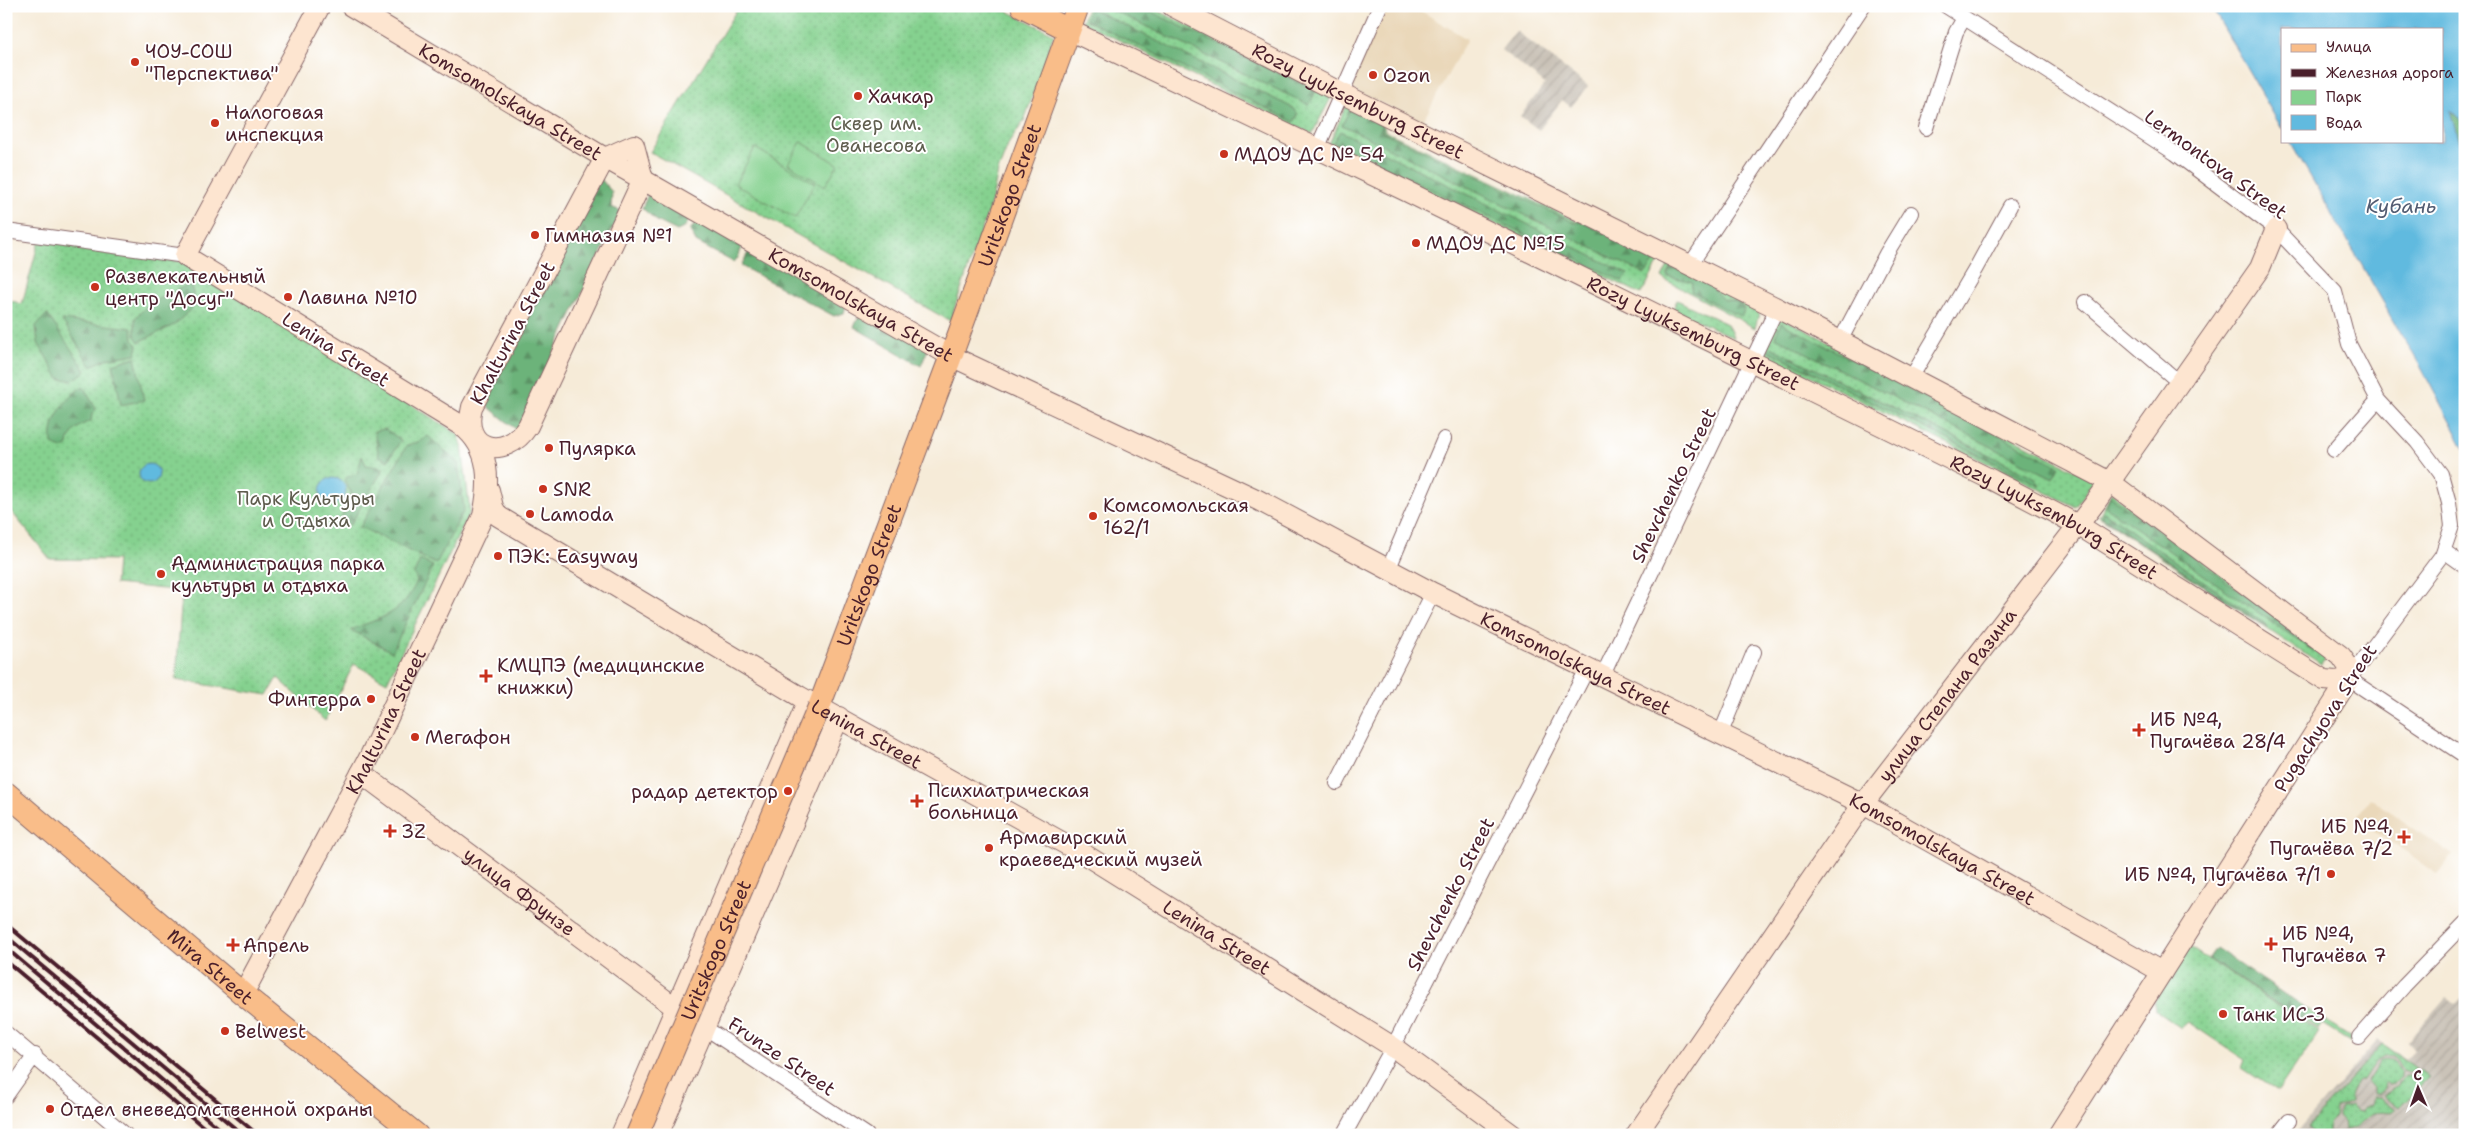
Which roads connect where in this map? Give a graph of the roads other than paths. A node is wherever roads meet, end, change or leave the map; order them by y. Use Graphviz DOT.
graph roads {
  1 [pos="320,6"];
  2 [pos="351,6"];
  3 [pos="1022,6"];
  4 [pos="1078,6"];
  5 [pos="1172,6"];
  6 [pos="1380,6"];
  7 [pos="1863,6"];
  8 [pos="1951,7"];
  9 [pos="1964,18"];
  10 [pos="1069,30"];
  11 [pos="1343,94"];
  12 [pos="1926,128"];
  13 [pos="1318,149"];
  14 [pos="605,158"];
  15 [pos="643,179"];
  16 [pos="2010,206"];
  17 [pos="1911,213"];
  18 [pos="2276,229"];
  19 [pos="6,231"];
  20 [pos="185,256"];
  21 [pos="1690,266"];
  22 [pos="2085,302"];
  23 [pos="1777,308"];
  24 [pos="1840,341"];
  25 [pos="951,356"];
  26 [pos="1753,362"];
  27 [pos="1911,378"];
  28 [pos="2180,383"];
  29 [pos="2378,400"];
  30 [pos="469,432"];
  31 [pos="1444,439"];
  32 [pos="2334,450"];
  33 [pos="2441,474"];
  34 [pos="2110,482"];
  35 [pos="488,486"];
  36 [pos="2078,525"];
  37 [pos="2444,551"];
  38 [pos="2465,566"];
  39 [pos="1388,570"];
  40 [pos="1433,593"];
  41 [pos="1754,652"];
  42 [pos="1595,673"];
  43 [pos="2349,679"];
  44 [pos="822,708"];
  45 [pos="1720,734"];
  46 [pos="2465,756"];
  47 [pos="362,773"];
  48 [pos="1337,783"];
  49 [pos="6,792"];
  50 [pos="1863,804"];
  51 [pos="2465,923"];
  52 [pos="2162,972"];
  53 [pos="244,994"];
  54 [pos="676,1008"];
  55 [pos="705,1027"];
  56 [pos="6,1033"];
  57 [pos="2359,1037"];
  58 [pos="1393,1046"];
  59 [pos="35,1055"];
  60 [pos="6,1096"];
  61 [pos="2289,1121"];
  62 [pos="126,1135"];
  63 [pos="417,1135"];
  64 [pos="621,1135"];
  65 [pos="637,1135"];
  66 [pos="658,1135"];
  67 [pos="866,1135"];
  68 [pos="1344,1135"];
  69 [pos="1513,1135"];
  70 [pos="1636,1135"];
  71 [pos="2058,1135"];
  72 [pos="2278,1135"];
  1 -- 20 [label="main road"];
  2 -- 14 [label="main road, Komsomolskaya Street"];
  3 -- 10 [label="main road, Rozy Lyuksemburg Street"];
  4 -- 10 [label="main road, Uritskogo Street"];
  5 -- 11 [label="main road, Rozy Lyuksemburg Street"];
  6 -- 11 [label="street"];
  7 -- 21 [label="street"];
  8 -- 9 [label="street, Lermontova Street"];
  9 -- 12 [label="street"];
  9 -- 18 [label="street, Lermontova Street"];
  10 -- 13 [label="main road, Rozy Lyuksemburg Street"];
  10 -- 25 [label="main road, Uritskogo Street"];
  11 -- 13 [label="street"];
  11 -- 21 [label="main road, Rozy Lyuksemburg Street"];
  13 -- 26 [label="main road, Rozy Lyuksemburg Street"];
  14 -- 15 [label="main road"];
  14 -- 30 [label="main road, Khalturina Street"];
  15 -- 25 [label="main road, Komsomolskaya Street"];
  15 -- 30 [label="main road, Lenina Street"];
  16 -- 27 [label="street"];
  17 -- 24 [label="street"];
  18 -- 28 [label="main road, улица Степана Разина"];
  18 -- 29 [label="street, Lermontova Street"];
  19 -- 20 [label="street, Lenina Street"];
  20 -- 30 [label="main road, Lenina Street"];
  21 -- 23 [label="main road, Rozy Lyuksemburg Street"];
  22 -- 28 [label="street"];
  23 -- 24 [label="main road, Rozy Lyuksemburg Street"];
  23 -- 26 [label="street, Shevchenko Street"];
  24 -- 27 [label="main road, Rozy Lyuksemburg Street"];
  25 -- 39 [label="main road, Komsomolskaya Street"];
  25 -- 44 [label="main road, Uritskogo Street"];
  26 -- 36 [label="main road, Rozy Lyuksemburg Street"];
  26 -- 42 [label="street, Shevchenko Street"];
  27 -- 34 [label="main road, Rozy Lyuksemburg Street"];
  28 -- 34 [label="main road, улица Степана Разина"];
  29 -- 32 [label="street"];
  29 -- 33 [label="street, Lermontova Street"];
  30 -- 35 [label="main road, Khalturina Street"];
  31 -- 39 [label="street"];
  33 -- 37 [label="street, Pugachyova Street"];
  34 -- 36 [label="main road, улица Степана Разина"];
  34 -- 43 [label="main road, Rozy Lyuksemburg Street"];
  35 -- 44 [label="main road, Lenina Street"];
  35 -- 47 [label="main road, Khalturina Street"];
  36 -- 43 [label="main road, Rozy Lyuksemburg Street"];
  36 -- 50 [label="main road, улица Степана Разина"];
  37 -- 38 [label="street"];
  37 -- 43 [label="street, Pugachyova Street"];
  39 -- 40 [label="main road, Komsomolskaya Street"];
  40 -- 42 [label="main road, Komsomolskaya Street"];
  40 -- 48 [label="street"];
  41 -- 45 [label="street"];
  42 -- 45 [label="main road, Komsomolskaya Street"];
  42 -- 58 [label="street, Shevchenko Street"];
  43 -- 46 [label="street"];
  43 -- 52 [label="main road, Pugachyova Street"];
  44 -- 54 [label="main road, Uritskogo Street"];
  44 -- 55 [label="main road, Uritskogo Street"];
  44 -- 58 [label="main road, Lenina Street"];
  44 -- 65 [label="main road, Uritskogo Street, bridge"];
  45 -- 50 [label="main road, Komsomolskaya Street"];
  47 -- 53 [label="main road, Khalturina Street"];
  47 -- 54 [label="main road, улица Фрунзе"];
  49 -- 53 [label="main road, Mira Street"];
  50 -- 52 [label="main road, Komsomolskaya Street"];
  50 -- 70 [label="main road, улица Степана Разина"];
  51 -- 57 [label="street"];
  52 -- 71 [label="main road, Pugachyova Street"];
  53 -- 63 [label="main road, Mira Street"];
  54 -- 55 [label="street, Frunze Street"];
  54 -- 64 [label="main road, Uritskogo Street"];
  55 -- 66 [label="main road, Uritskogo Street"];
  55 -- 67 [label="street, Frunze Street"];
  56 -- 59 [label="street"];
  58 -- 68 [label="street, Shevchenko Street"];
  58 -- 69 [label="main road, Lenina Street"];
  59 -- 60 [label="street"];
  59 -- 62 [label="street"];
  61 -- 72 [label="street"];
}
